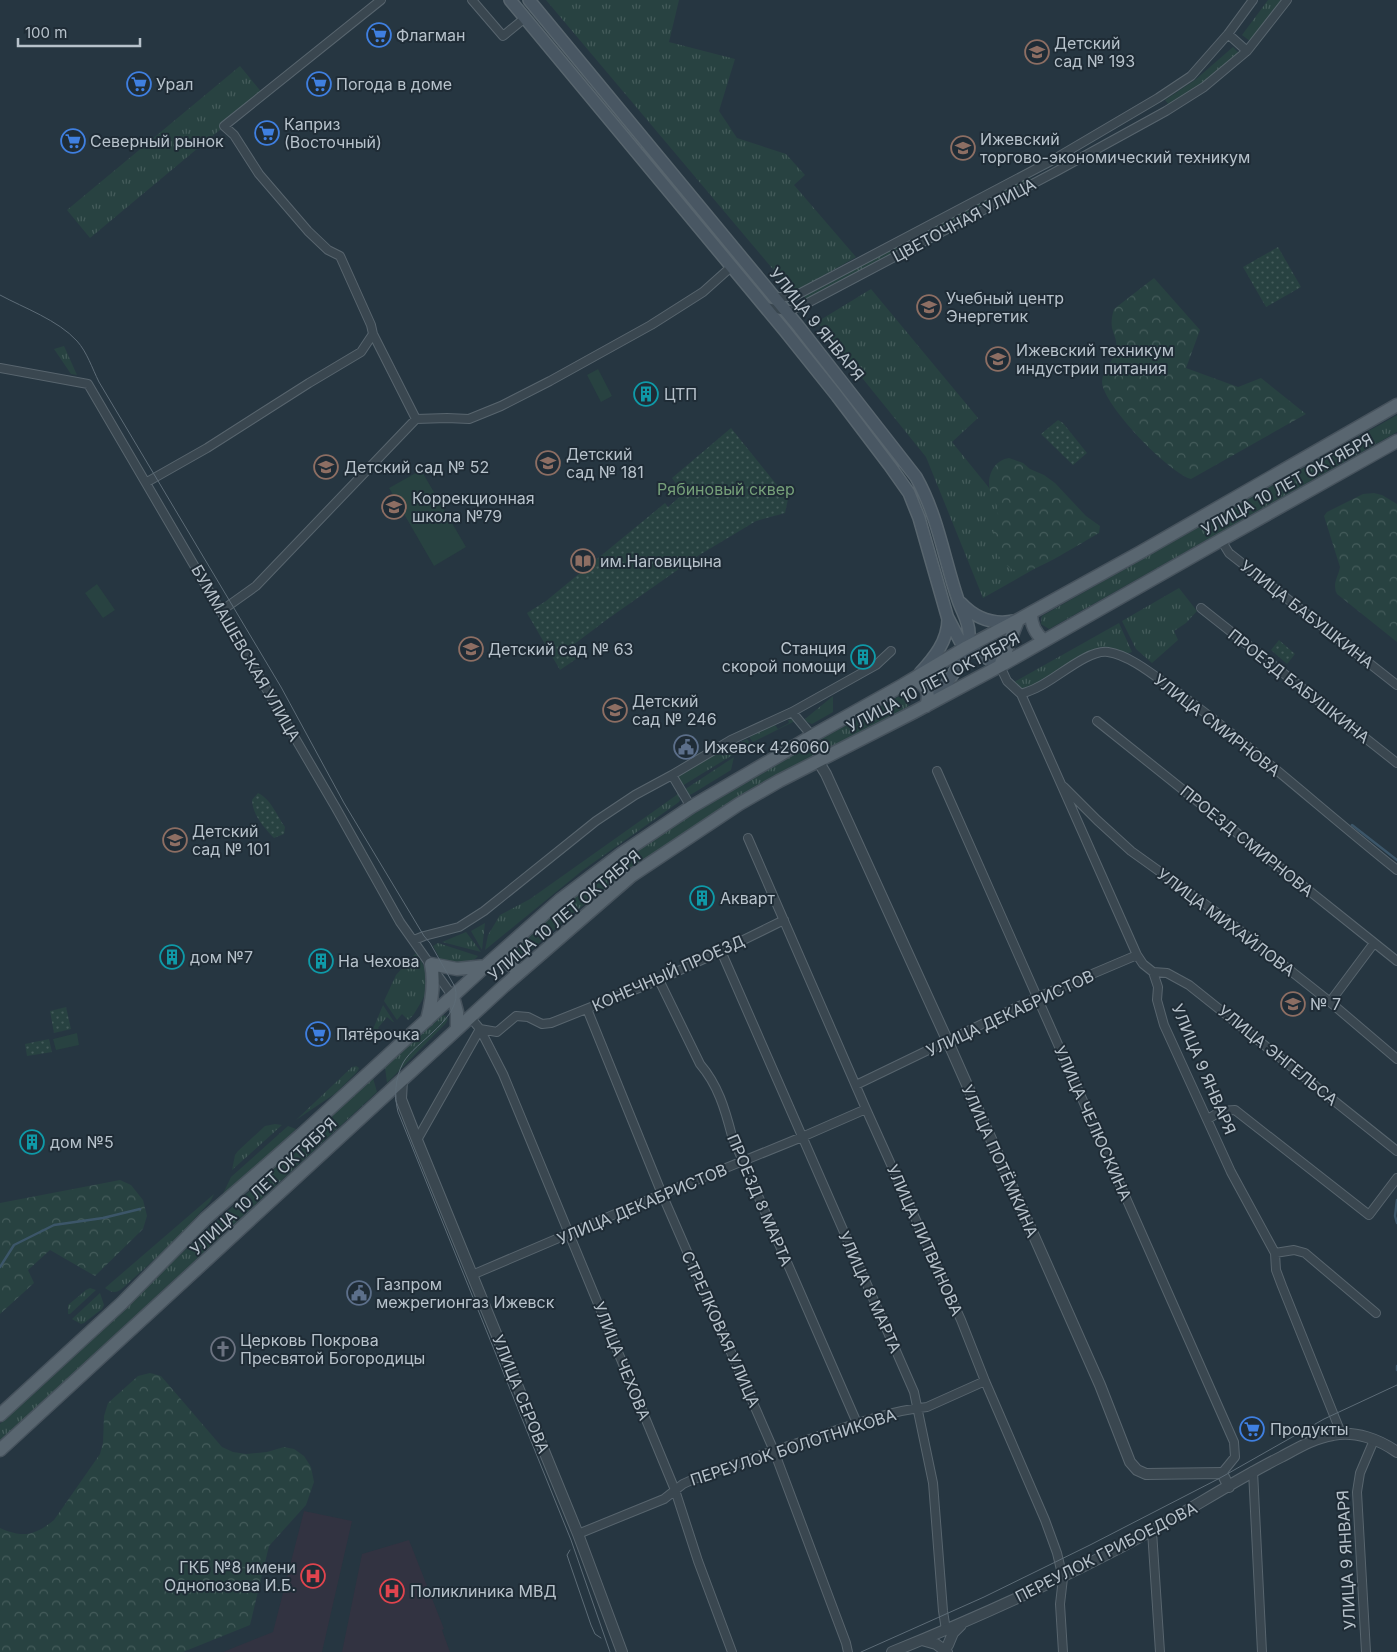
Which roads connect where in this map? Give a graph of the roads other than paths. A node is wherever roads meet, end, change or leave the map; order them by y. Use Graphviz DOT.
graph roads {
  1 [pos="381,0"];
  2 [pos="472,0"];
  3 [pos="510,0"];
  4 [pos="529,0"];
  5 [pos="1253,0"];
  6 [pos="1287,0"];
  7 [pos="525,18"];
  8 [pos="1228,34"];
  9 [pos="1247,51"];
  10 [pos="1158,98"];
  11 [pos="1166,111"];
  12 [pos="1051,161"];
  13 [pos="1057,171"];
  14 [pos="903,239"];
  15 [pos="910,250"];
  16 [pos="732,267"];
  17 [pos="775,297"];
  18 [pos="793,298"];
  19 [pos="765,307"];
  20 [pos="800,307"];
  21 [pos="786,311"];
  22 [pos="799,327"];
  23 [pos="785,331"];
  24 [pos="373,334"];
  25 [pos="0,368"];
  26 [pos="1397,405"];
  27 [pos="416,419"];
  28 [pos="1397,441"];
  29 [pos="147,482"];
  30 [pos="1221,540"];
  31 [pos="958,600"];
  32 [pos="1201,608"];
  33 [pos="221,611"];
  34 [pos="1031,613"];
  35 [pos="947,614"];
  36 [pos="1018,620"];
  37 [pos="1044,641"];
  38 [pos="967,646"];
  39 [pos="891,651"];
  40 [pos="1000,666"];
  41 [pos="913,680"];
  42 [pos="1397,685"];
  43 [pos="1021,694"];
  44 [pos="926,706"];
  45 [pos="792,712"];
  46 [pos="1097,721"];
  47 [pos="812,736"];
  48 [pos="818,761"];
  49 [pos="1397,764"];
  50 [pos="937,771"];
  51 [pos="672,776"];
  52 [pos="1060,782"];
  53 [pos="690,807"];
  54 [pos="748,838"];
  55 [pos="1397,870"];
  56 [pos="784,920"];
  57 [pos="414,940"];
  58 [pos="1374,943"];
  59 [pos="509,946"];
  60 [pos="721,952"];
  61 [pos="1137,955"];
  62 [pos="1397,962"];
  63 [pos="430,964"];
  64 [pos="486,966"];
  65 [pos="520,971"];
  66 [pos="1153,972"];
  67 [pos="659,980"];
  68 [pos="453,997"];
  69 [pos="1038,998"];
  70 [pos="1330,1002"];
  71 [pos="587,1009"];
  72 [pos="470,1017"];
  73 [pos="427,1020"];
  74 [pos="457,1029"];
  75 [pos="480,1029"];
  76 [pos="948,1042"];
  77 [pos="1397,1059"];
  78 [pos="402,1080"];
  79 [pos="856,1085"];
  80 [pos="866,1109"];
  81 [pos="1208,1119"];
  82 [pos="802,1137"];
  83 [pos="417,1140"];
  84 [pos="1397,1150"];
  85 [pos="743,1162"];
  86 [pos="1397,1178"];
  87 [pos="662,1194"];
  88 [pos="570,1234"];
  89 [pos="1275,1253"];
  90 [pos="472,1275"];
  91 [pos="1376,1313"];
  92 [pos="985,1381"];
  93 [pos="916,1408"];
  94 [pos="0,1415"];
  95 [pos="857,1423"];
  96 [pos="1341,1433"];
  97 [pos="1374,1440"];
  98 [pos="0,1450"];
  99 [pos="774,1451"];
  100 [pos="1397,1452"];
  101 [pos="1253,1471"];
  102 [pos="1222,1473"];
  103 [pos="1229,1487"];
  104 [pos="675,1490"];
  105 [pos="1152,1531"];
  106 [pos="578,1534"];
  107 [pos="1062,1578"];
  108 [pos="964,1622"];
  109 [pos="946,1630"];
  110 [pos="922,1640"];
  111 [pos="948,1650"];
  112 [pos="622,1652"];
  113 [pos="732,1652"];
  114 [pos="848,1652"];
  115 [pos="892,1652"];
  116 [pos="1063,1652"];
  117 [pos="1160,1652"];
  118 [pos="1262,1652"];
  119 [pos="1366,1652"];
  1 -- 24 [label="street"];
  2 -- 7 [label="street"];
  3 -- 7 [label="main road, УЛИЦА 9 ЯНВАРЯ"];
  4 -- 17 [label="main road, УЛИЦА 9 ЯНВАРЯ"];
  5 -- 8 [label="street, ЦВЕТОЧНАЯ УЛИЦА"];
  6 -- 9 [label="street, ЦВЕТОЧНАЯ УЛИЦА"];
  7 -- 16 [label="main road, УЛИЦА 9 ЯНВАРЯ"];
  8 -- 9 [label="street"];
  8 -- 10 [label="street, ЦВЕТОЧНАЯ УЛИЦА"];
  9 -- 11 [label="street, ЦВЕТОЧНАЯ УЛИЦА"];
  10 -- 11 [label="street"];
  10 -- 12 [label="street, ЦВЕТОЧНАЯ УЛИЦА"];
  11 -- 13 [label="street, ЦВЕТОЧНАЯ УЛИЦА"];
  12 -- 13 [label="street"];
  12 -- 14 [label="street, ЦВЕТОЧНАЯ УЛИЦА"];
  13 -- 15 [label="street, ЦВЕТОЧНАЯ УЛИЦА"];
  14 -- 15 [label="street"];
  14 -- 18 [label="street, ЦВЕТОЧНАЯ УЛИЦА"];
  15 -- 20 [label="street, ЦВЕТОЧНАЯ УЛИЦА"];
  16 -- 19 [label="main road, УЛИЦА 9 ЯНВАРЯ"];
  16 -- 27 [label="street"];
  17 -- 18 [label="street"];
  17 -- 21 [label="main road, УЛИЦА 9 ЯНВАРЯ"];
  18 -- 21 [label="street"];
  19 -- 21 [label="street"];
  19 -- 23 [label="main road, УЛИЦА 9 ЯНВАРЯ"];
  20 -- 21 [label="street, ЦВЕТОЧНАЯ УЛИЦА"];
  20 -- 22 [label="street"];
  21 -- 22 [label="main road, УЛИЦА 9 ЯНВАРЯ"];
  21 -- 23 [label="street"];
  22 -- 31 [label="main road, УЛИЦА 9 ЯНВАРЯ"];
  23 -- 35 [label="main road, УЛИЦА 9 ЯНВАРЯ"];
  24 -- 27 [label="street"];
  24 -- 29 [label="street"];
  25 -- 29 [label="street, БУММАШЕВСКАЯ УЛИЦА"];
  26 -- 34 [label="main road, УЛИЦА 10 ЛЕТ ОКТЯБРЯ"];
  27 -- 33 [label="street"];
  28 -- 30 [label="main road, УЛИЦА 10 ЛЕТ ОКТЯБРЯ"];
  29 -- 33 [label="street, БУММАШЕВСКАЯ УЛИЦА"];
  30 -- 37 [label="main road, УЛИЦА 10 ЛЕТ ОКТЯБРЯ"];
  30 -- 42 [label="street, УЛИЦА БАБУШКИНА"];
  31 -- 36 [label="main road"];
  31 -- 38 [label="main road, УЛИЦА 9 ЯНВАРЯ"];
  32 -- 49 [label="street, ПРОЕЗД БАБУШКИНА"];
  33 -- 57 [label="street, БУММАШЕВСКАЯ УЛИЦА"];
  34 -- 36 [label="main road, УЛИЦА 10 ЛЕТ ОКТЯБРЯ"];
  34 -- 37 [label="main road"];
  35 -- 38 [label="main road"];
  35 -- 41 [label="main road, УЛИЦА 9 ЯНВАРЯ"];
  36 -- 38 [label="main road, УЛИЦА 10 ЛЕТ ОКТЯБРЯ"];
  36 -- 40 [label="main road"];
  37 -- 40 [label="main road, УЛИЦА 10 ЛЕТ ОКТЯБРЯ"];
  38 -- 40 [label="main road"];
  38 -- 41 [label="main road, УЛИЦА 10 ЛЕТ ОКТЯБРЯ"];
  38 -- 44 [label="main road, УЛИЦА 9 ЯНВАРЯ"];
  39 -- 45 [label="street"];
  40 -- 43 [label="street"];
  40 -- 44 [label="main road, УЛИЦА 10 ЛЕТ ОКТЯБРЯ"];
  41 -- 44 [label="main road"];
  41 -- 47 [label="main road, УЛИЦА 10 ЛЕТ ОКТЯБРЯ"];
  43 -- 52 [label="street"];
  43 -- 55 [label="street, УЛИЦА СМИРНОВА"];
  44 -- 48 [label="main road, УЛИЦА 10 ЛЕТ ОКТЯБРЯ"];
  45 -- 47 [label="street"];
  45 -- 51 [label="street"];
  46 -- 58 [label="street, ПРОЕЗД СМИРНОВА"];
  47 -- 53 [label="main road, УЛИЦА 10 ЛЕТ ОКТЯБРЯ"];
  48 -- 65 [label="main road, УЛИЦА 10 ЛЕТ ОКТЯБРЯ"];
  48 -- 76 [label="street, УЛИЦА ПОТЁМКИНА"];
  50 -- 69 [label="street, УЛИЦА ЧЕЛЮСКИНА"];
  51 -- 53 [label="street"];
  51 -- 57 [label="street"];
  52 -- 61 [label="street"];
  52 -- 70 [label="street, УЛИЦА МИХАЙЛОВА"];
  53 -- 59 [label="main road, УЛИЦА 10 ЛЕТ ОКТЯБРЯ"];
  54 -- 56 [label="street, УЛИЦА ЛИТВИНОВА"];
  56 -- 60 [label="street, КОНЕЧНЫЙ ПРОЕЗД"];
  56 -- 79 [label="street, УЛИЦА ЛИТВИНОВА"];
  57 -- 63 [label="street, БУММАШЕВСКАЯ УЛИЦА"];
  58 -- 62 [label="street, ПРОЕЗД СМИРНОВА"];
  58 -- 70 [label="street"];
  59 -- 64 [label="main road, УЛИЦА 10 ЛЕТ ОКТЯБРЯ"];
  59 -- 65 [label="main road"];
  60 -- 67 [label="street, КОНЕЧНЫЙ ПРОЕЗД"];
  60 -- 82 [label="street, УЛИЦА 8 МАРТА"];
  61 -- 66 [label="street"];
  61 -- 69 [label="street, УЛИЦА ДЕКАБРИСТОВ"];
  63 -- 64 [label="main road"];
  63 -- 68 [label="street, БУММАШЕВСКАЯ УЛИЦА"];
  63 -- 73 [label="main road"];
  64 -- 68 [label="main road, УЛИЦА 10 ЛЕТ ОКТЯБРЯ"];
  65 -- 72 [label="main road, УЛИЦА 10 ЛЕТ ОКТЯБРЯ"];
  66 -- 81 [label="street, УЛИЦА 9 ЯНВАРЯ"];
  66 -- 84 [label="street, УЛИЦА ЭНГЕЛЬСА"];
  67 -- 71 [label="street, КОНЕЧНЫЙ ПРОЕЗД"];
  67 -- 85 [label="street, ПРОЕЗД 8 МАРТА"];
  68 -- 73 [label="main road, УЛИЦА 10 ЛЕТ ОКТЯБРЯ"];
  68 -- 74 [label="main road"];
  69 -- 76 [label="street, УЛИЦА ДЕКАБРИСТОВ"];
  69 -- 102 [label="street, УЛИЦА ЧЕЛЮСКИНА"];
  70 -- 77 [label="street, УЛИЦА МИХАЙЛОВА"];
  71 -- 75 [label="street, КОНЕЧНЫЙ ПРОЕЗД"];
  71 -- 87 [label="street, СТРЕЛКОВАЯ УЛИЦА"];
  72 -- 74 [label="main road, УЛИЦА 10 ЛЕТ ОКТЯБРЯ"];
  72 -- 75 [label="street, УЛИЦА ЧЕХОВА"];
  73 -- 94 [label="main road, УЛИЦА 10 ЛЕТ ОКТЯБРЯ"];
  74 -- 78 [label="main road, УЛИЦА 10 ЛЕТ ОКТЯБРЯ"];
  75 -- 83 [label="street"];
  75 -- 88 [label="street, УЛИЦА ЧЕХОВА"];
  76 -- 79 [label="street, УЛИЦА ДЕКАБРИСТОВ"];
  76 -- 102 [label="street, УЛИЦА ПОТЁМКИНА"];
  78 -- 83 [label="street, УЛИЦА СЕРОВА"];
  78 -- 98 [label="main road, УЛИЦА 10 ЛЕТ ОКТЯБРЯ"];
  79 -- 80 [label="street, УЛИЦА ЛИТВИНОВА"];
  80 -- 82 [label="street, УЛИЦА ДЕКАБРИСТОВ"];
  80 -- 92 [label="street, УЛИЦА ЛИТВИНОВА"];
  81 -- 86 [label="street"];
  81 -- 89 [label="street, УЛИЦА 9 ЯНВАРЯ"];
  82 -- 85 [label="street, УЛИЦА ДЕКАБРИСТОВ"];
  82 -- 93 [label="street, УЛИЦА 8 МАРТА"];
  83 -- 90 [label="street, УЛИЦА СЕРОВА"];
  85 -- 87 [label="street, УЛИЦА ДЕКАБРИСТОВ"];
  85 -- 95 [label="street, ПРОЕЗД 8 МАРТА"];
  87 -- 88 [label="street, УЛИЦА ДЕКАБРИСТОВ"];
  87 -- 99 [label="street, СТРЕЛКОВАЯ УЛИЦА"];
  88 -- 90 [label="street, УЛИЦА ДЕКАБРИСТОВ"];
  88 -- 104 [label="street, УЛИЦА ЧЕХОВА"];
  89 -- 91 [label="street"];
  89 -- 96 [label="street, УЛИЦА 9 ЯНВАРЯ"];
  90 -- 106 [label="street, УЛИЦА СЕРОВА"];
  92 -- 93 [label="street, ПЕРЕУЛОК БОЛОТНИКОВА"];
  92 -- 107 [label="street, УЛИЦА ЛИТВИНОВА"];
  93 -- 95 [label="street, ПЕРЕУЛОК БОЛОТНИКОВА"];
  93 -- 109 [label="street, УЛИЦА 8 МАРТА"];
  95 -- 99 [label="street, ПЕРЕУЛОК БОЛОТНИКОВА"];
  96 -- 97 [label="street"];
  96 -- 101 [label="street, ПЕРЕУЛОК ГРИБОЕДОВА"];
  97 -- 100 [label="street"];
  97 -- 119 [label="street, УЛИЦА 9 ЯНВАРЯ"];
  99 -- 104 [label="street, ПЕРЕУЛОК БОЛОТНИКОВА"];
  99 -- 114 [label="street, СТРЕЛКОВАЯ УЛИЦА"];
  101 -- 103 [label="street, ПЕРЕУЛОК ГРИБОЕДОВА"];
  101 -- 118 [label="street"];
  102 -- 103 [label="street"];
  103 -- 105 [label="street, ПЕРЕУЛОК ГРИБОЕДОВА"];
  104 -- 106 [label="street, ПЕРЕУЛОК БОЛОТНИКОВА"];
  104 -- 113 [label="street, УЛИЦА ЧЕХОВА"];
  105 -- 107 [label="street, ПЕРЕУЛОК ГРИБОЕДОВА"];
  105 -- 117 [label="street"];
  106 -- 112 [label="street, УЛИЦА СЕРОВА"];
  107 -- 108 [label="street, ПЕРЕУЛОК ГРИБОЕДОВА"];
  107 -- 116 [label="street, УЛИЦА ЛИТВИНОВА"];
  108 -- 109 [label="street, ПЕРЕУЛОК ГРИБОЕДОВА"];
  108 -- 111 [label="street"];
  109 -- 110 [label="street, ПЕРЕУЛОК ГРИБОЕДОВА"];
  109 -- 111 [label="street, УЛИЦА 8 МАРТА"];
  110 -- 111 [label="street"];
  110 -- 115 [label="street, ПЕРЕУЛОК ГРИБОЕДОВА"];
}
